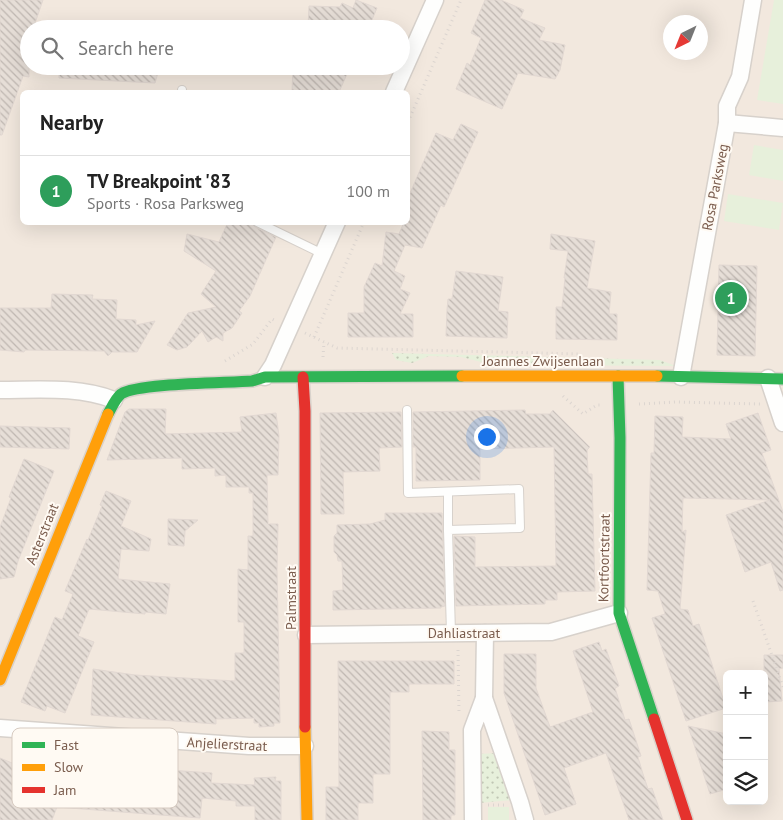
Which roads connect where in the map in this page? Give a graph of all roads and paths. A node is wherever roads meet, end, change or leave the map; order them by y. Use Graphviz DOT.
graph roads {
  1 [pos="435,0"];
  2 [pos="461,0"];
  3 [pos="752,0"];
  4 [pos="410,56"];
  5 [pos="402,75"];
  6 [pos="395,90"];
  7 [pos="410,117"];
  8 [pos="727,123"];
  9 [pos="783,128"];
  10 [pos="263,225"];
  11 [pos="336,225"];
  12 [pos="363,225"];
  13 [pos="323,254"];
  14 [pos="290,327"];
  15 [pos="314,337"];
  16 [pos="578,354"];
  17 [pos="223,362"];
  18 [pos="618,376"];
  19 [pos="264,377"];
  20 [pos="303,377"];
  21 [pos="681,377"];
  22 [pos="776,378"];
  23 [pos="0,390"];
  24 [pos="114,400"];
  25 [pos="619,404"];
  26 [pos="776,404"];
  27 [pos="407,410"];
  28 [pos="783,423"];
  29 [pos="448,492"];
  30 [pos="448,530"];
  31 [pos="753,601"];
  32 [pos="619,614"];
  33 [pos="454,633"];
  34 [pos="485,633"];
  35 [pos="306,635"];
  36 [pos="0,680"];
  37 [pos="783,687"];
  38 [pos="484,698"];
  39 [pos="459,722"];
  40 [pos="178,741"];
  41 [pos="305,746"];
  42 [pos="520,802"];
  43 [pos="307,820"];
  44 [pos="474,820"];
  45 [pos="524,820"];
  46 [pos="687,820"];
  1 -- 4 [label="street"];
  2 -- 7 [label="path"];
  3 -- 8 [label="street, Rosa Parksweg"];
  5 -- 6 [label="street"];
  8 -- 9 [label="street"];
  8 -- 21 [label="street, Rosa Parksweg"];
  10 -- 13 [label="lane"];
  11 -- 13 [label="street"];
  12 -- 15 [label="path"];
  13 -- 14 [label="street"];
  14 -- 15 [label="path"];
  14 -- 17 [label="path"];
  14 -- 19 [label="street"];
  15 -- 16 [label="path"];
  18 -- 20 [label="street, Joannes Zwijsenlaan"];
  18 -- 21 [label="street, Joannes Zwijsenlaan"];
  18 -- 25 [label="street, Kortfoortstraat"];
  19 -- 20 [label="street, Joannes Zwijsenlaan"];
  19 -- 24 [label="street, Joannes Zwijsenlaan"];
  20 -- 35 [label="street, Palmstraat"];
  21 -- 22 [label="street, Joannes Zwijsenlaan"];
  22 -- 26 [label="street"];
  23 -- 24 [label="street"];
  24 -- 36 [label="street, Asterstraat"];
  25 -- 26 [label="path"];
  25 -- 32 [label="street, Kortfoortstraat"];
  26 -- 28 [label="street"];
  27 -- 29 [label="lane"];
  29 -- 30 [label="lane"];
  29 -- 30 [label="lane"];
  30 -- 33 [label="lane"];
  31 -- 37 [label="path"];
  32 -- 34 [label="street, Dahliastraat"];
  32 -- 46 [label="street, Kortfoortstraat"];
  33 -- 34 [label="street, Dahliastraat"];
  33 -- 35 [label="street, Dahliastraat"];
  33 -- 39 [label="path"];
  34 -- 38 [label="street"];
  35 -- 41 [label="street, Palmstraat"];
  38 -- 42 [label="street"];
  38 -- 44 [label="street"];
  40 -- 41 [label="street, Anjelierstraat"];
  41 -- 43 [label="street, Palmstraat"];
  42 -- 44 [label="path"];
  42 -- 45 [label="street"];
}
